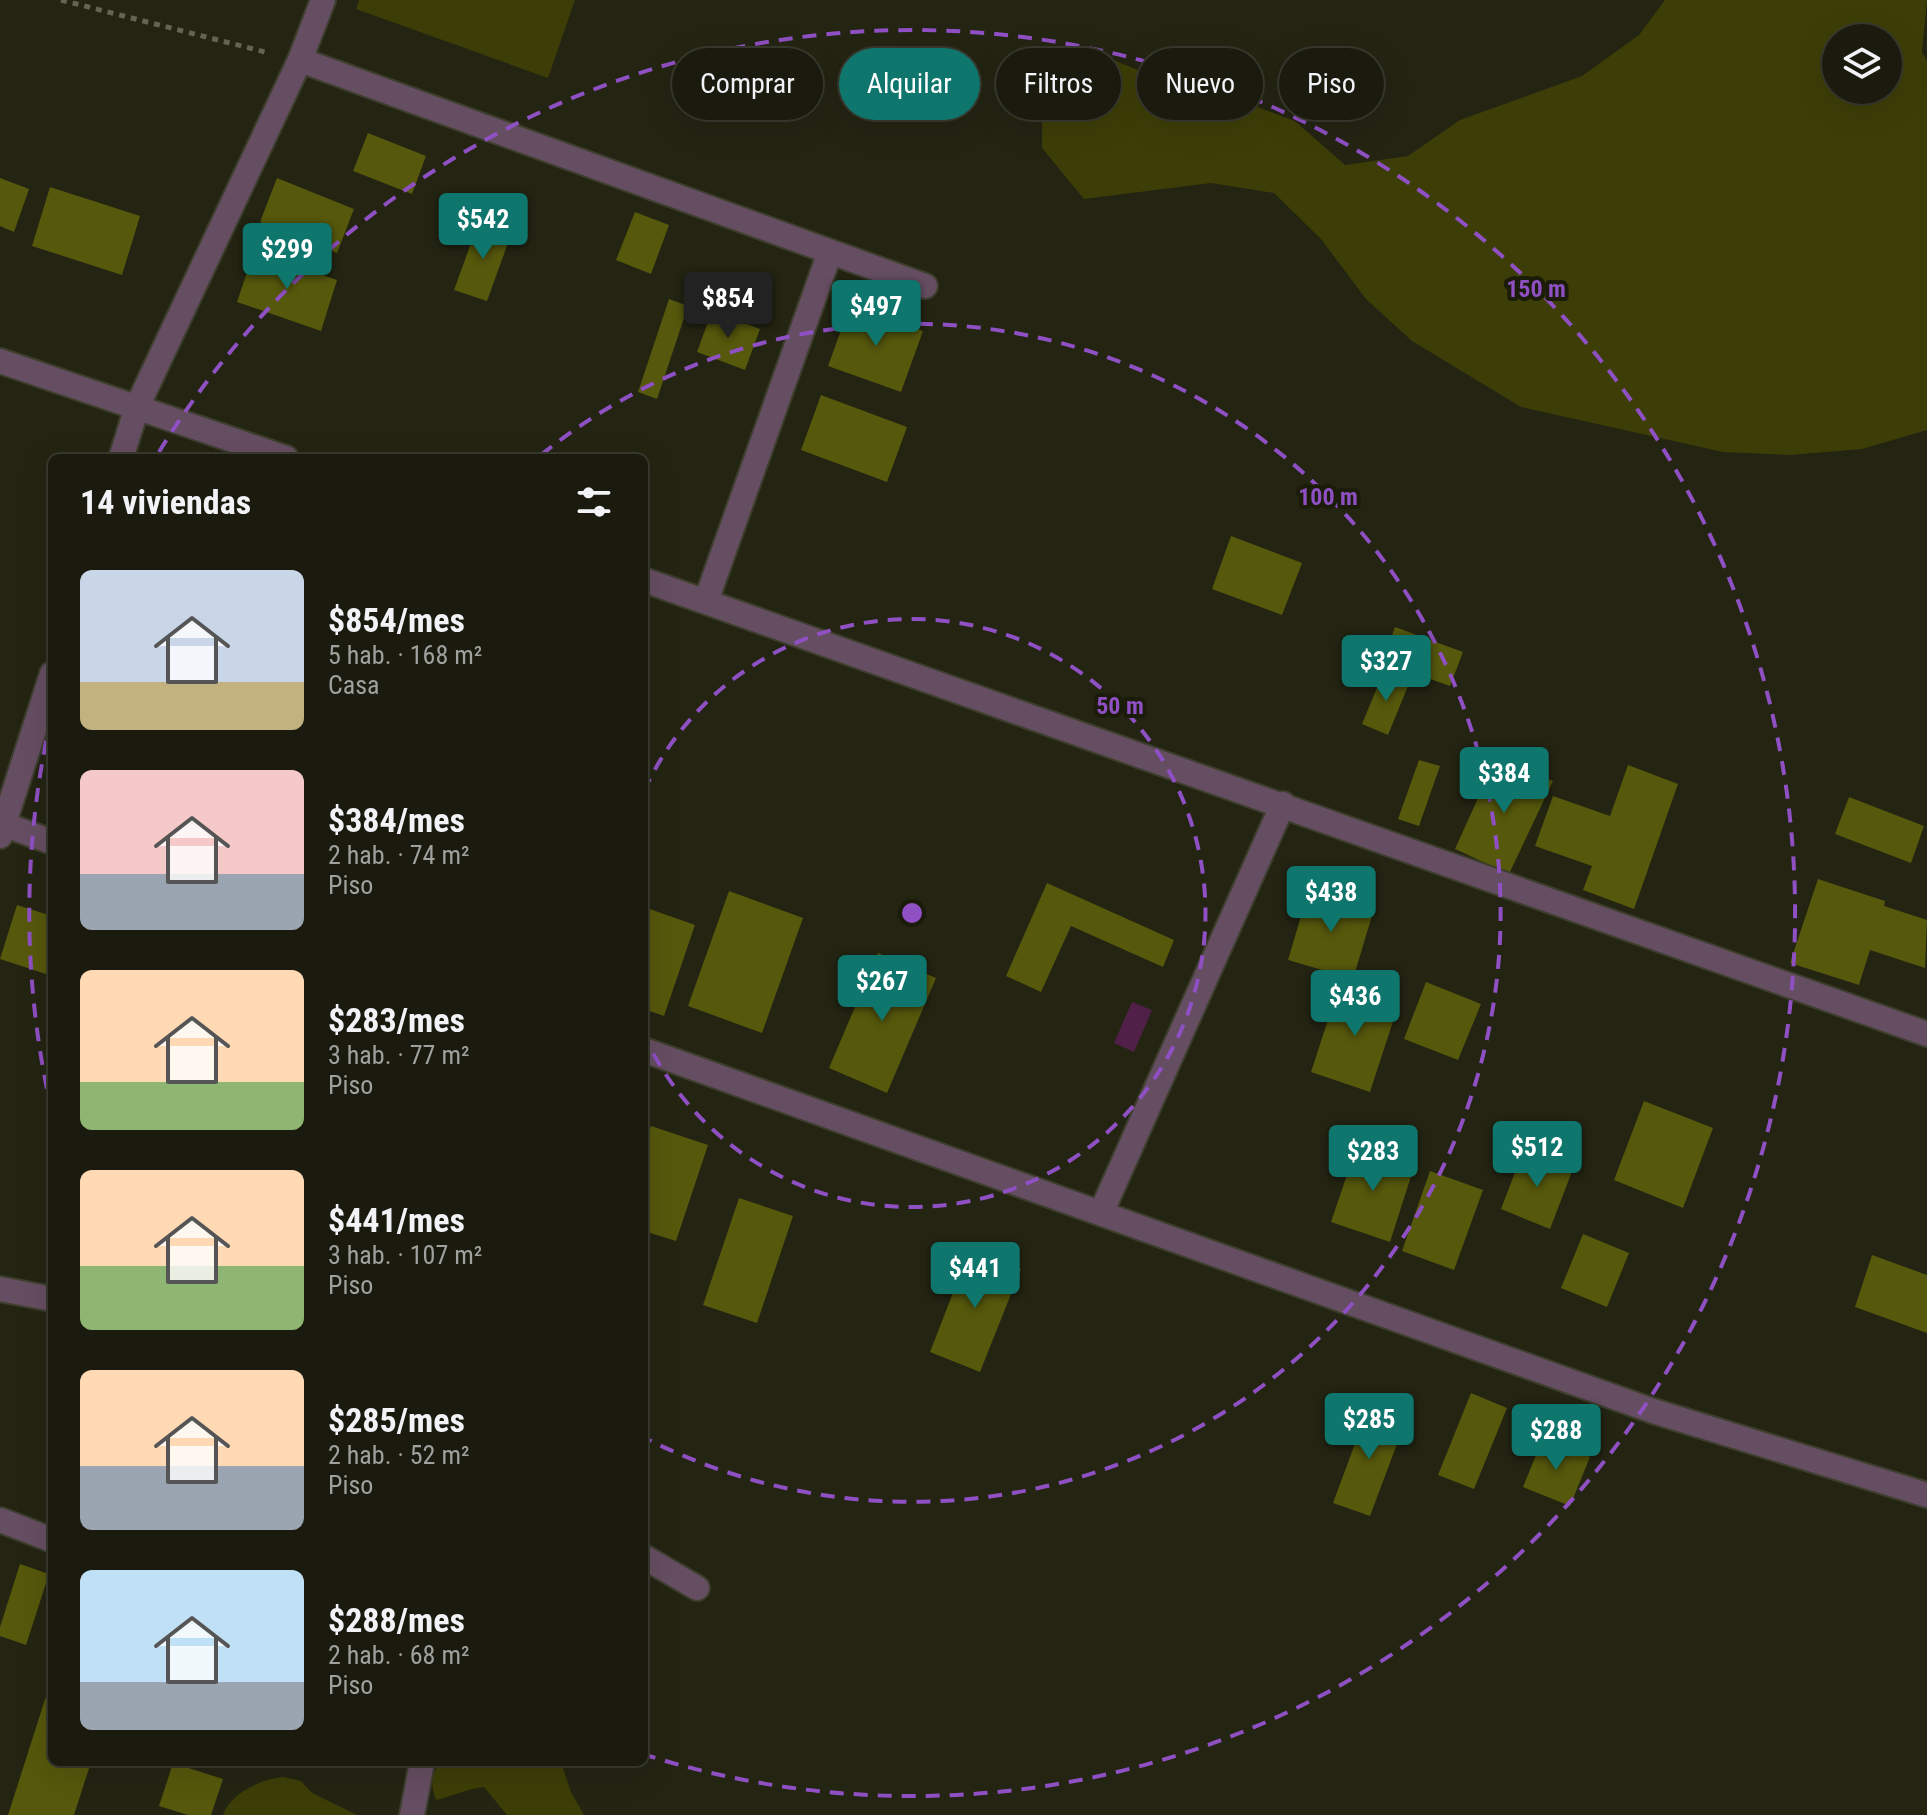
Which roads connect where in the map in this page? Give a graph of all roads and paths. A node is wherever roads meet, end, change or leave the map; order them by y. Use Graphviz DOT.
graph roads {
  1 [pos="61,0"];
  2 [pos="323,0"];
  3 [pos="300,60"];
  4 [pos="830,252"];
  5 [pos="925,286"];
  6 [pos="0,361"];
  7 [pos="137,407"];
  8 [pos="122,454"];
  9 [pos="274,454"];
  10 [pos="648,581"];
  11 [pos="706,601"];
  12 [pos="48,686"];
  13 [pos="1283,804"];
  14 [pos="1,828"];
  15 [pos="48,841"];
  16 [pos="1927,1034"];
  17 [pos="648,1051"];
  18 [pos="1101,1213"];
  19 [pos="0,1289"];
  20 [pos="48,1298"];
  21 [pos="1927,1495"];
  22 [pos="0,1520"];
  23 [pos="48,1538"];
  24 [pos="648,1559"];
  25 [pos="697,1588"];
  26 [pos="421,1766"];
  27 [pos="412,1815"];
  1 -- 3 [label="path"];
  2 -- 3 [label="street"];
  3 -- 4 [label="street"];
  3 -- 7 [label="street"];
  4 -- 5 [label="street"];
  4 -- 11 [label="street"];
  6 -- 7 [label="street"];
  7 -- 8 [label="street"];
  7 -- 9 [label="street"];
  10 -- 11 [label="street"];
  11 -- 13 [label="street"];
  12 -- 14 [label="street"];
  13 -- 16 [label="street"];
  13 -- 18 [label="street"];
  14 -- 15 [label="street"];
  17 -- 18 [label="street"];
  18 -- 21 [label="street"];
  19 -- 20 [label="street"];
  22 -- 23 [label="street"];
  24 -- 25 [label="street"];
  26 -- 27 [label="street"];
}
